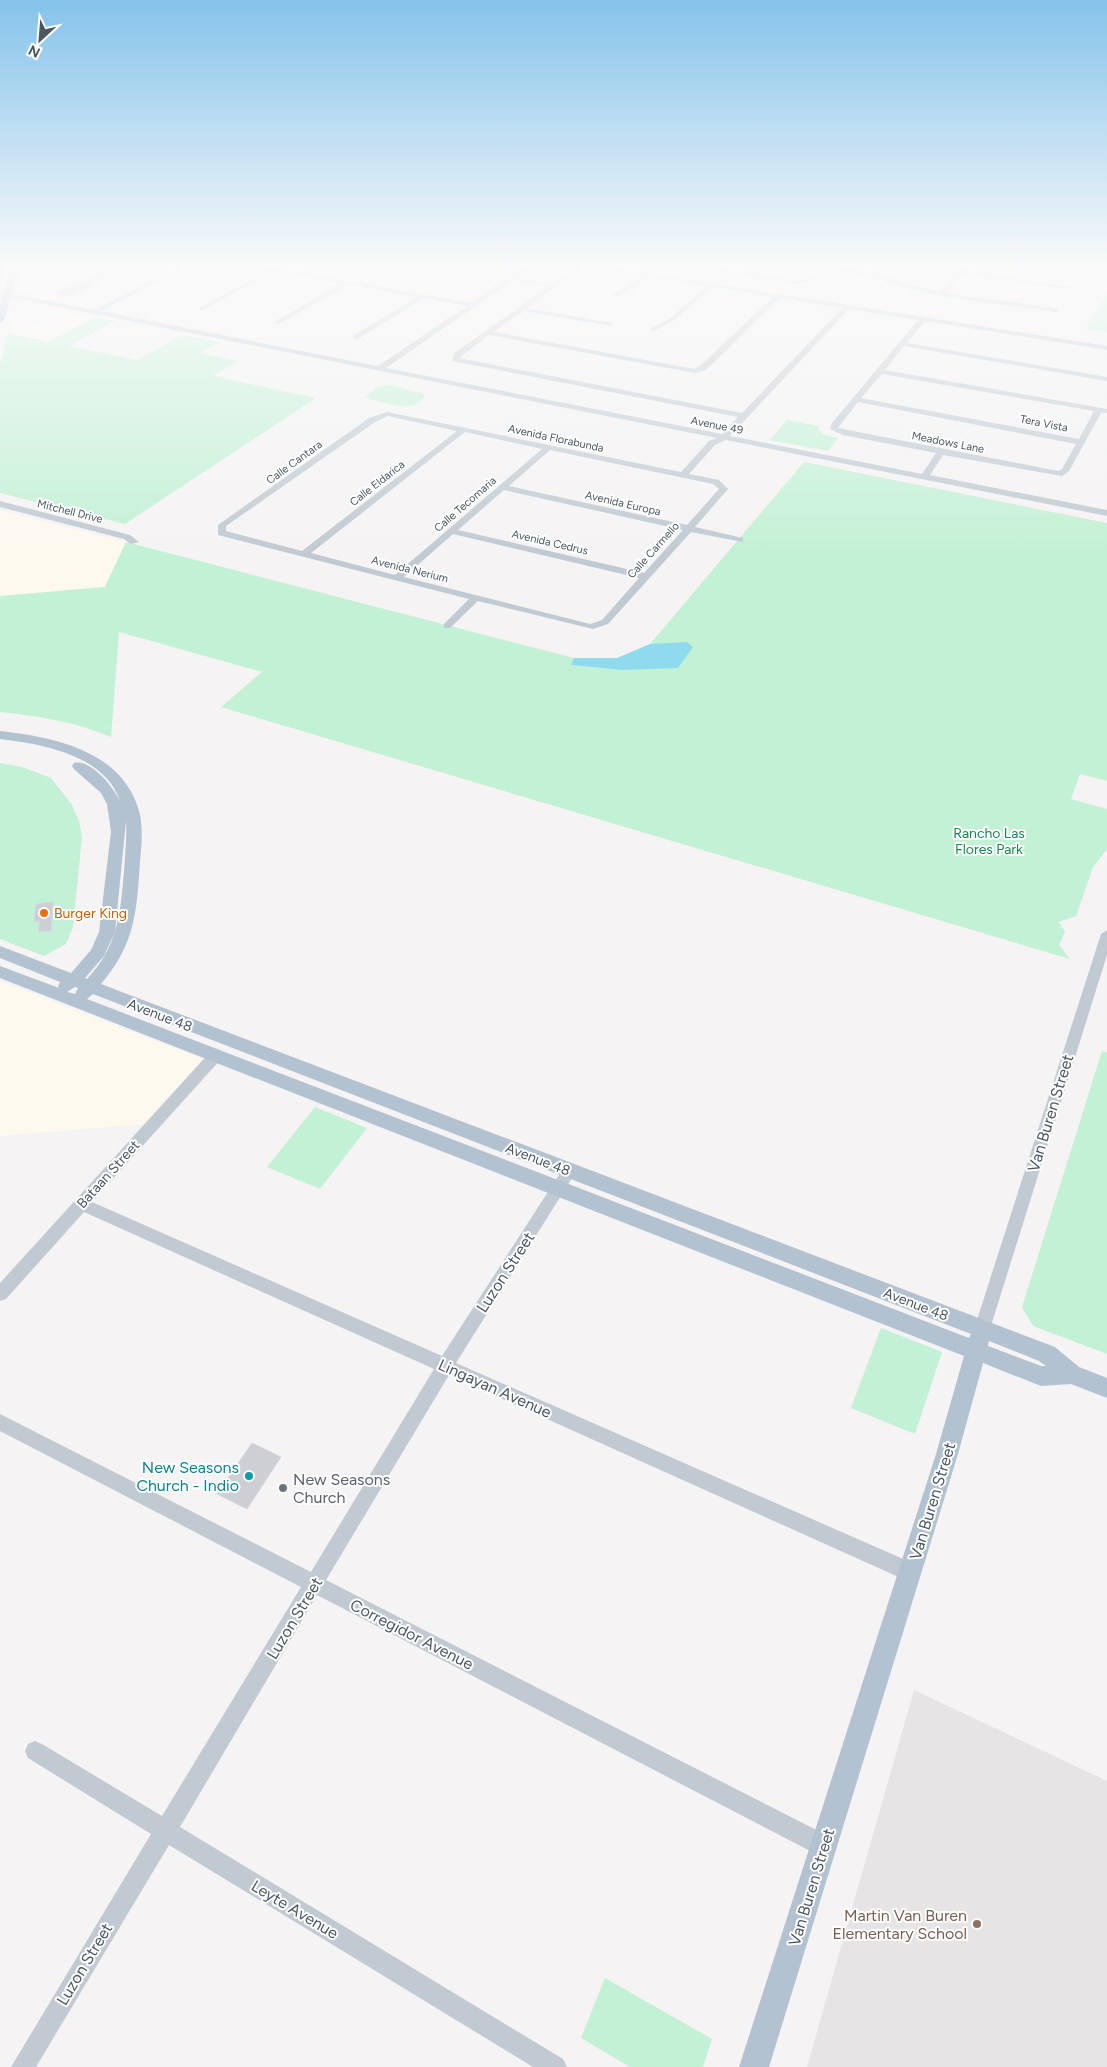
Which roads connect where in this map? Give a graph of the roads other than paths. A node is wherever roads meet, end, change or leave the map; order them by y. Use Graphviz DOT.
graph roads {
  1 [pos="341,361"];
  2 [pos="390,361"];
  3 [pos="467,361"];
  4 [pos="639,361"];
  5 [pos="710,361"];
  6 [pos="796,361"];
  7 [pos="888,361"];
  8 [pos="1004,361"];
  9 [pos="379,369"];
  10 [pos="880,371"];
  11 [pos="1107,379"];
  12 [pos="857,400"];
  13 [pos="1103,411"];
  14 [pos="383,415"];
  15 [pos="744,416"];
  16 [pos="464,430"];
  17 [pos="723,438"];
  18 [pos="1081,442"];
  19 [pos="548,448"];
  20 [pos="941,452"];
  21 [pos="682,476"];
  22 [pos="925,476"];
  23 [pos="691,478"];
  24 [pos="723,486"];
  25 [pos="502,487"];
  26 [pos="0,504"];
  27 [pos="1107,512"];
  28 [pos="688,529"];
  29 [pos="220,530"];
  30 [pos="452,531"];
  31 [pos="740,540"];
  32 [pos="134,542"];
  33 [pos="304,554"];
  34 [pos="644,576"];
  35 [pos="397,578"];
  36 [pos="476,598"];
  37 [pos="447,626"];
  38 [pos="596,626"];
  39 [pos="0,735"];
  40 [pos="0,743"];
  41 [pos="1107,934"];
  42 [pos="0,952"];
  43 [pos="0,972"];
  44 [pos="73,980"];
  45 [pos="90,987"];
  46 [pos="58,994"];
  47 [pos="76,1001"];
  48 [pos="216,1055"];
  49 [pos="377,1098"];
  50 [pos="564,1179"];
  51 [pos="81,1204"];
  52 [pos="0,1294"];
  53 [pos="979,1340"];
  54 [pos="445,1366"];
  55 [pos="1107,1388"];
  56 [pos="0,1422"];
  57 [pos="910,1572"];
  58 [pos="315,1584"];
  59 [pos="35,1751"];
  60 [pos="165,1829"];
  61 [pos="824,1846"];
  62 [pos="23,2067"];
  63 [pos="555,2067"];
  64 [pos="754,2067"];
  1 -- 9 [label="street, Avenue 49"];
  2 -- 9 [label="street"];
  3 -- 15 [label="street"];
  4 -- 5 [label="street"];
  6 -- 15 [label="street"];
  7 -- 10 [label="street"];
  8 -- 11 [label="street"];
  9 -- 17 [label="street, Avenue 49"];
  10 -- 12 [label="street"];
  10 -- 13 [label="street"];
  12 -- 18 [label="street, Tera Vista"];
  12 -- 20 [label="street, Meadows Lane"];
  13 -- 18 [label="street"];
  14 -- 16 [label="street, Avenida Florabunda"];
  14 -- 29 [label="street, Calle Cantara"];
  15 -- 17 [label="street"];
  16 -- 19 [label="street, Avenida Florabunda"];
  16 -- 33 [label="street, Calle Eldarica"];
  17 -- 21 [label="street"];
  17 -- 22 [label="street, Avenue 49"];
  17 -- 23 [label="street"];
  18 -- 20 [label="street, Meadows Lane"];
  19 -- 21 [label="street, Avenida Florabunda"];
  19 -- 25 [label="street, Calle Tecomaria"];
  20 -- 22 [label="street"];
  21 -- 23 [label="street, Avenida Florabunda"];
  22 -- 27 [label="street, Avenue 49"];
  23 -- 24 [label="street, Avenida Florabunda"];
  24 -- 28 [label="street, Calle Carmello"];
  25 -- 28 [label="street, Avenida Europa"];
  25 -- 30 [label="street, Calle Tecomaria"];
  26 -- 32 [label="street, Mitchell Drive"];
  28 -- 31 [label="street, Avenida Europa"];
  28 -- 34 [label="street, Calle Carmello"];
  29 -- 33 [label="street, Avenida Nerium"];
  30 -- 34 [label="street, Avenida Cedrus"];
  30 -- 35 [label="street, Calle Tecomaria"];
  33 -- 35 [label="street, Avenida Nerium"];
  34 -- 38 [label="street, Calle Carmello"];
  35 -- 36 [label="street, Avenida Nerium"];
  36 -- 37 [label="street"];
  36 -- 38 [label="street, Avenida Nerium"];
  39 -- 45 [label="main road"];
  40 -- 44 [label="main road"];
  41 -- 53 [label="street, Van Buren Street"];
  42 -- 44 [label="main road, Avenue 48"];
  43 -- 46 [label="main road, Avenue 48"];
  44 -- 45 [label="main road, Avenue 48"];
  44 -- 46 [label="main road"];
  45 -- 47 [label="main road"];
  45 -- 49 [label="main road, Avenue 48"];
  46 -- 47 [label="main road, Avenue 48"];
  47 -- 48 [label="main road, Avenue 48"];
  48 -- 49 [label="main road"];
  48 -- 50 [label="main road, Avenue 48"];
  48 -- 51 [label="street, Bataan Street"];
  49 -- 50 [label="main road, Avenue 48"];
  50 -- 53 [label="main road, Avenue 48"];
  50 -- 54 [label="street, Luzon Street"];
  51 -- 52 [label="street, Bataan Street"];
  51 -- 54 [label="street, Lingayan Avenue"];
  53 -- 55 [label="main road, Avenue 48"];
  53 -- 57 [label="main road, Van Buren Street"];
  54 -- 57 [label="street, Lingayan Avenue"];
  54 -- 58 [label="street, Luzon Street"];
  56 -- 58 [label="street, Corregidor Avenue"];
  57 -- 61 [label="main road, Van Buren Street"];
  58 -- 60 [label="street, Luzon Street"];
  58 -- 61 [label="street, Corregidor Avenue"];
  59 -- 60 [label="street, Leyte Avenue"];
  60 -- 62 [label="street, Luzon Street"];
  60 -- 63 [label="street, Leyte Avenue"];
  61 -- 64 [label="main road, Van Buren Street"];
}
